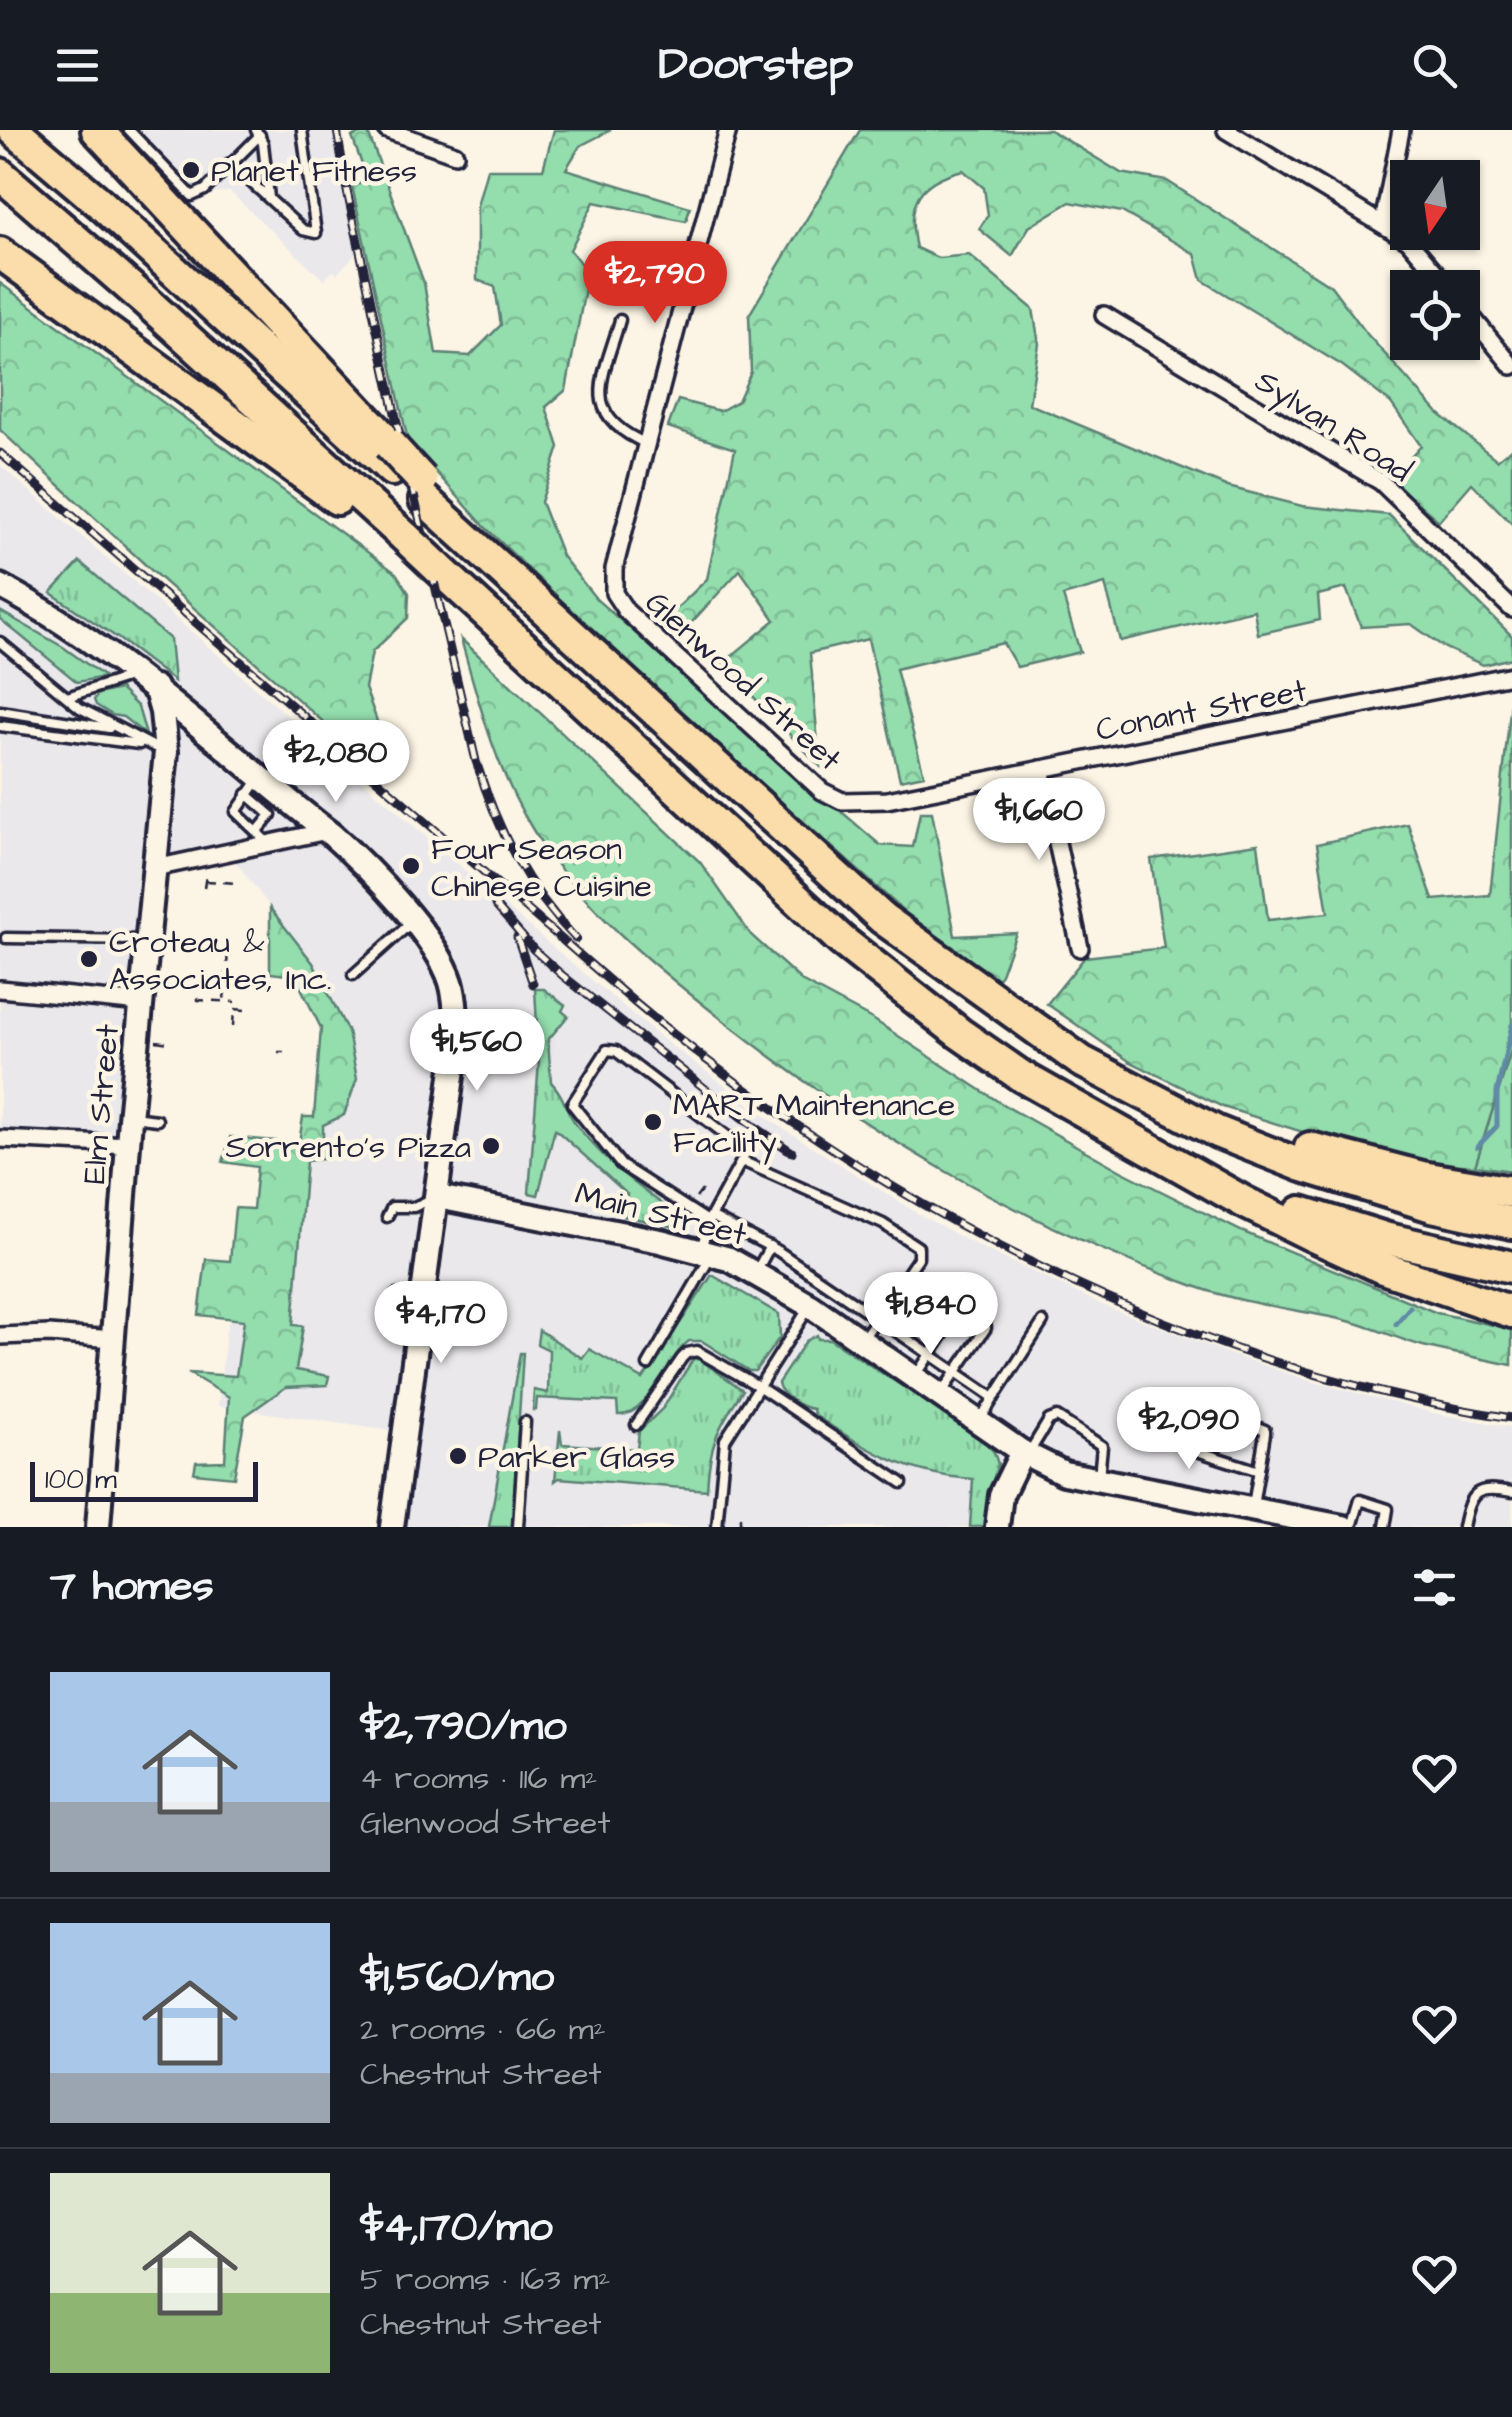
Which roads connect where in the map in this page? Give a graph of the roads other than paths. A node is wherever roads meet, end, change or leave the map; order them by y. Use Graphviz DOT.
graph roads {
  1 [pos="14,130"];
  2 [pos="96,130"];
  3 [pos="128,130"];
  4 [pos="302,130"];
  5 [pos="387,130"];
  6 [pos="728,130"];
  7 [pos="1226,130"];
  8 [pos="1401,130"];
  9 [pos="258,132"];
  10 [pos="455,154"];
  11 [pos="230,164"];
  12 [pos="0,174"];
  13 [pos="269,199"];
  14 [pos="1383,224"];
  15 [pos="0,253"];
  16 [pos="1435,270"];
  17 [pos="1104,315"];
  18 [pos="620,320"];
  19 [pos="1480,327"];
  20 [pos="1512,366"];
  21 [pos="647,444"];
  22 [pos="391,457"];
  23 [pos="423,559"];
  24 [pos="0,586"];
  25 [pos="1512,609"];
  26 [pos="0,642"];
  27 [pos="1512,675"];
  28 [pos="146,681"];
  29 [pos="67,697"];
  30 [pos="0,711"];
  31 [pos="0,726"];
  32 [pos="116,729"];
  33 [pos="158,749"];
  34 [pos="1041,770"];
  35 [pos="254,785"];
  36 [pos="842,801"];
  37 [pos="327,831"];
  38 [pos="262,838"];
  39 [pos="155,868"];
  40 [pos="412,922"];
  41 [pos="6,938"];
  42 [pos="148,940"];
  43 [pos="1080,948"];
  44 [pos="353,975"];
  45 [pos="0,989"];
  46 [pos="141,1003"];
  47 [pos="1094,1068"];
  48 [pos="130,1117"];
  49 [pos="157,1120"];
  50 [pos="0,1139"];
  51 [pos="129,1144"];
  52 [pos="1155,1152"];
  53 [pos="744,1162"];
  54 [pos="1512,1192"];
  55 [pos="438,1197"];
  56 [pos="386,1217"];
  57 [pos="710,1218"];
  58 [pos="1512,1222"];
  59 [pos="770,1246"];
  60 [pos="707,1252"];
  61 [pos="1512,1267"];
  62 [pos="756,1272"];
  63 [pos="808,1272"];
  64 [pos="396,1295"];
  65 [pos="424,1299"];
  66 [pos="802,1300"];
  67 [pos="1512,1312"];
  68 [pos="876,1318"];
  69 [pos="1043,1322"];
  70 [pos="0,1336"];
  71 [pos="113,1338"];
  72 [pos="861,1340"];
  73 [pos="930,1355"];
  74 [pos="648,1365"];
  75 [pos="956,1372"];
  76 [pos="915,1378"];
  77 [pos="758,1386"];
  78 [pos="940,1395"];
  79 [pos="994,1398"];
  80 [pos="525,1422"];
  81 [pos="979,1422"];
  82 [pos="636,1425"];
  83 [pos="1025,1454"];
  84 [pos="1259,1471"];
  85 [pos="1098,1482"];
  86 [pos="902,1483"];
  87 [pos="1512,1492"];
  88 [pos="1253,1510"];
  89 [pos="98,1527"];
  90 [pos="392,1527"];
  91 [pos="518,1527"];
  92 [pos="716,1527"];
  93 [pos="997,1527"];
  94 [pos="1344,1527"];
  95 [pos="1352,1527"];
  96 [pos="1384,1527"];
  97 [pos="1463,1527"];
  1 -- 22 [label="highway"];
  2 -- 22 [label="highway"];
  3 -- 11 [label="lane"];
  4 -- 13 [label="lane"];
  5 -- 10 [label="street"];
  6 -- 21 [label="street, Glenwood Street"];
  7 -- 14 [label="street"];
  8 -- 14 [label="street"];
  9 -- 11 [label="lane"];
  9 -- 13 [label="lane"];
  11 -- 13 [label="lane"];
  12 -- 23 [label="highway"];
  14 -- 16 [label="street"];
  15 -- 23 [label="highway"];
  17 -- 25 [label="street, Sylvan Road"];
  18 -- 21 [label="lane"];
  19 -- 20 [label="street"];
  21 -- 36 [label="street, Glenwood Street"];
  22 -- 47 [label="highway"];
  23 -- 52 [label="highway"];
  24 -- 28 [label="main road"];
  26 -- 29 [label="lane"];
  27 -- 34 [label="street, Conant Street"];
  28 -- 29 [label="lane"];
  28 -- 33 [label="main road, Elm Street"];
  28 -- 35 [label="main road"];
  29 -- 32 [label="lane"];
  30 -- 32 [label="lane"];
  31 -- 33 [label="lane"];
  32 -- 33 [label="lane"];
  33 -- 39 [label="main road, Elm Street"];
  34 -- 36 [label="street, Conant Street"];
  34 -- 43 [label="street"];
  35 -- 37 [label="main road"];
  35 -- 38 [label="lane"];
  35 -- 38 [label="lane"];
  37 -- 38 [label="street"];
  37 -- 40 [label="main road"];
  38 -- 39 [label="street"];
  39 -- 42 [label="main road, Elm Street"];
  40 -- 44 [label="lane"];
  40 -- 55 [label="main road"];
  41 -- 42 [label="lane"];
  42 -- 46 [label="main road, Elm Street"];
  45 -- 46 [label="street"];
  46 -- 48 [label="main road, Elm Street"];
  47 -- 54 [label="highway"];
  47 -- 58 [label="highway"];
  48 -- 49 [label="lane"];
  48 -- 51 [label="main road, Elm Street"];
  50 -- 51 [label="street"];
  51 -- 71 [label="main road, Elm Street"];
  52 -- 61 [label="highway"];
  52 -- 67 [label="highway"];
  53 -- 57 [label="lane"];
  53 -- 57 [label="lane"];
  53 -- 68 [label="lane"];
  55 -- 56 [label="lane"];
  55 -- 60 [label="main road, Main Street"];
  55 -- 65 [label="main road"];
  57 -- 59 [label="lane"];
  57 -- 60 [label="lane"];
  59 -- 62 [label="lane"];
  59 -- 63 [label="lane"];
  60 -- 62 [label="main road, Main Street"];
  60 -- 74 [label="lane"];
  62 -- 66 [label="main road, Main Street"];
  63 -- 66 [label="lane"];
  63 -- 68 [label="lane"];
  64 -- 65 [label="lane"];
  65 -- 90 [label="main road"];
  66 -- 72 [label="main road, Main Street"];
  66 -- 77 [label="lane"];
  68 -- 72 [label="lane"];
  68 -- 73 [label="lane"];
  69 -- 79 [label="lane"];
  70 -- 71 [label="street"];
  71 -- 89 [label="main road, Elm Street"];
  72 -- 76 [label="main road, Main Street"];
  73 -- 75 [label="lane"];
  73 -- 75 [label="lane"];
  73 -- 76 [label="lane"];
  75 -- 78 [label="lane"];
  75 -- 79 [label="lane"];
  76 -- 78 [label="main road, Main Street"];
  77 -- 82 [label="lane"];
  77 -- 86 [label="lane"];
  77 -- 92 [label="lane"];
  78 -- 81 [label="main road, Main Street"];
  79 -- 81 [label="lane"];
  80 -- 91 [label="lane"];
  81 -- 83 [label="main road, Main Street"];
  83 -- 85 [label="main road, Main Street"];
  83 -- 85 [label="lane"];
  83 -- 93 [label="main road"];
  84 -- 84 [label="lane"];
  84 -- 88 [label="lane"];
  85 -- 88 [label="main road, Main Street"];
  87 -- 97 [label="lane"];
  88 -- 94 [label="main road, Main Street"];
  95 -- 96 [label="lane"];
}
